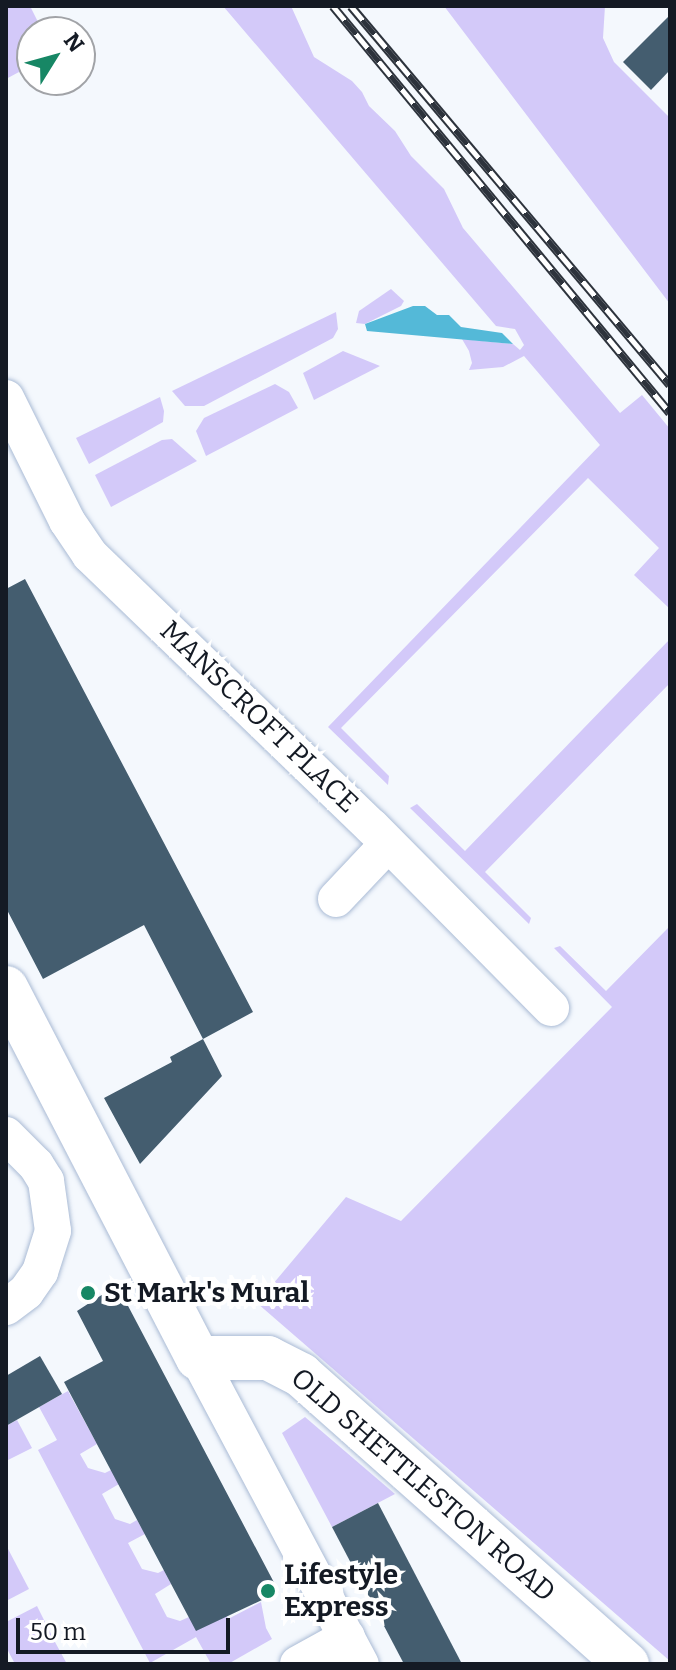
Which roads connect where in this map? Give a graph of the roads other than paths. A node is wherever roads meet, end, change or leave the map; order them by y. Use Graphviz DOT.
graph roads {
  1 [pos="6,398"];
  2 [pos="387,845"];
  3 [pos="336,899"];
  4 [pos="6,988"];
  5 [pos="551,1008"];
  6 [pos="6,1020"];
  7 [pos="44,1062"];
  8 [pos="6,1135"];
  9 [pos="6,1307"];
  10 [pos="198,1358"];
  11 [pos="354,1650"];
  12 [pos="298,1664"];
  13 [pos="627,1664"];
  1 -- 2 [label="street, MANSCROFT PLACE"];
  2 -- 3 [label="street"];
  2 -- 5 [label="street, MANSCROFT PLACE"];
  4 -- 7 [label="main road"];
  6 -- 7 [label="street"];
  7 -- 10 [label="main road"];
  8 -- 9 [label="street"];
  10 -- 11 [label="street"];
  10 -- 13 [label="main road, OLD SHETTLESTON ROAD"];
  11 -- 12 [label="street"];
}
